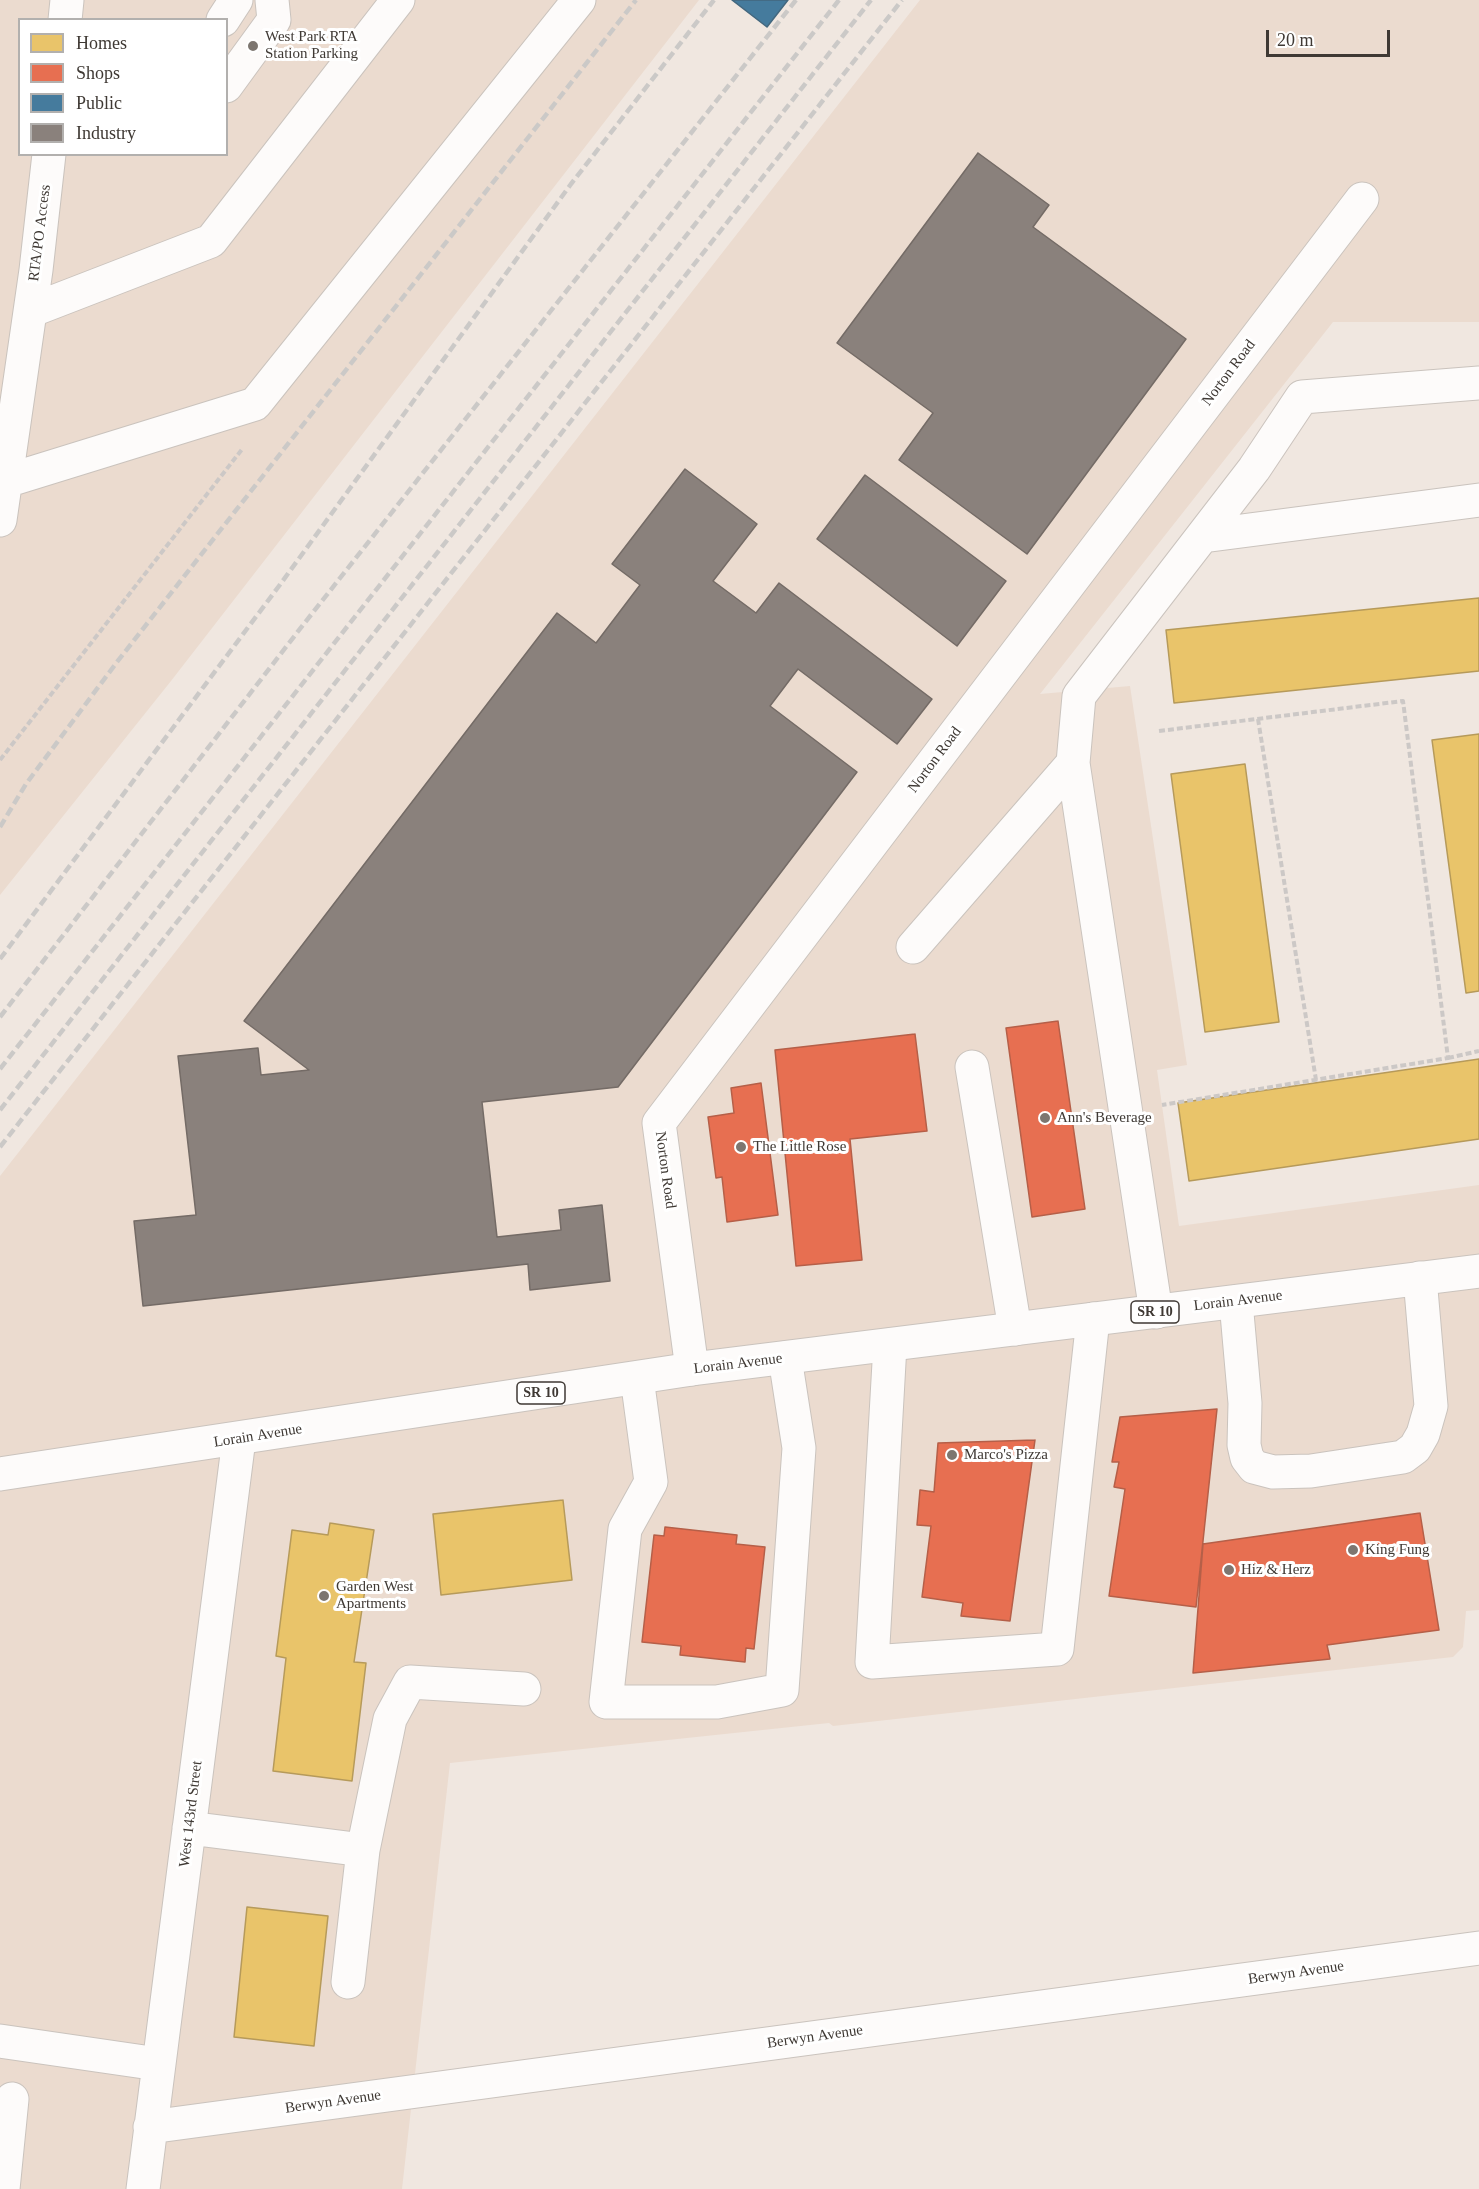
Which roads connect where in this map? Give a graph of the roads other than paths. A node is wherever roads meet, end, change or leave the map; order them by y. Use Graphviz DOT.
graph roads {
  1 [pos="67,0"];
  2 [pos="236,0"];
  3 [pos="272,0"];
  4 [pos="398,0"];
  5 [pos="579,0"];
  6 [pos="65,18"];
  7 [pos="224,18"];
  8 [pos="228,83"];
  9 [pos="49,156"];
  10 [pos="1362,199"];
  11 [pos="30,310"];
  12 [pos="1479,383"];
  13 [pos="6,481"];
  14 [pos="1479,500"];
  15 [pos="0,519"];
  16 [pos="1203,536"];
  17 [pos="1073,763"];
  18 [pos="913,947"];
  19 [pos="972,1067"];
  20 [pos="1479,1271"];
  21 [pos="1420,1278"];
  22 [pos="1236,1302"];
  23 [pos="1156,1312"];
  24 [pos="1093,1319"];
  25 [pos="1015,1329"];
  26 [pos="890,1345"];
  27 [pos="785,1358"];
  28 [pos="692,1370"];
  29 [pos="637,1378"];
  30 [pos="239,1439"];
  31 [pos="0,1474"];
  32 [pos="524,1689"];
  33 [pos="189,1828"];
  34 [pos="363,1850"];
  35 [pos="1479,1948"];
  36 [pos="348,1982"];
  37 [pos="0,2041"];
  38 [pos="158,2064"];
  39 [pos="12,2099"];
  40 [pos="150,2127"];
  41 [pos="3,2189"];
  42 [pos="142,2189"];
  1 -- 6 [label="street"];
  2 -- 7 [label="street"];
  3 -- 8 [label="street"];
  4 -- 11 [label="street"];
  5 -- 13 [label="street"];
  9 -- 11 [label="street, RTA/PO Access"];
  10 -- 28 [label="street, Norton Road"];
  11 -- 13 [label="street, RTA/PO Access"];
  12 -- 16 [label="street"];
  13 -- 15 [label="street, RTA/PO Access"];
  14 -- 16 [label="street"];
  16 -- 17 [label="street"];
  17 -- 18 [label="street"];
  17 -- 23 [label="street"];
  19 -- 25 [label="street"];
  20 -- 21 [label="street, Lorain Avenue / SR 10"];
  21 -- 22 [label="street, Lorain Avenue / SR 10"];
  21 -- 22 [label="street"];
  22 -- 23 [label="street, Lorain Avenue / SR 10"];
  23 -- 24 [label="street, Lorain Avenue / SR 10"];
  24 -- 25 [label="street, Lorain Avenue / SR 10"];
  24 -- 26 [label="street"];
  25 -- 26 [label="street, Lorain Avenue / SR 10"];
  26 -- 27 [label="street, Lorain Avenue / SR 10"];
  27 -- 28 [label="street, Lorain Avenue / SR 10"];
  27 -- 29 [label="street"];
  28 -- 29 [label="street, Lorain Avenue / SR 10"];
  29 -- 30 [label="street, Lorain Avenue / SR 10"];
  30 -- 31 [label="street, Lorain Avenue / SR 10"];
  30 -- 33 [label="street, West 143rd Street"];
  32 -- 34 [label="street"];
  33 -- 34 [label="street"];
  33 -- 38 [label="street, West 143rd Street"];
  34 -- 36 [label="street"];
  35 -- 40 [label="street, Berwyn Avenue"];
  37 -- 38 [label="street"];
  38 -- 40 [label="street, West 143rd Street"];
  39 -- 41 [label="street"];
  40 -- 42 [label="street, West 143rd Street"];
}
